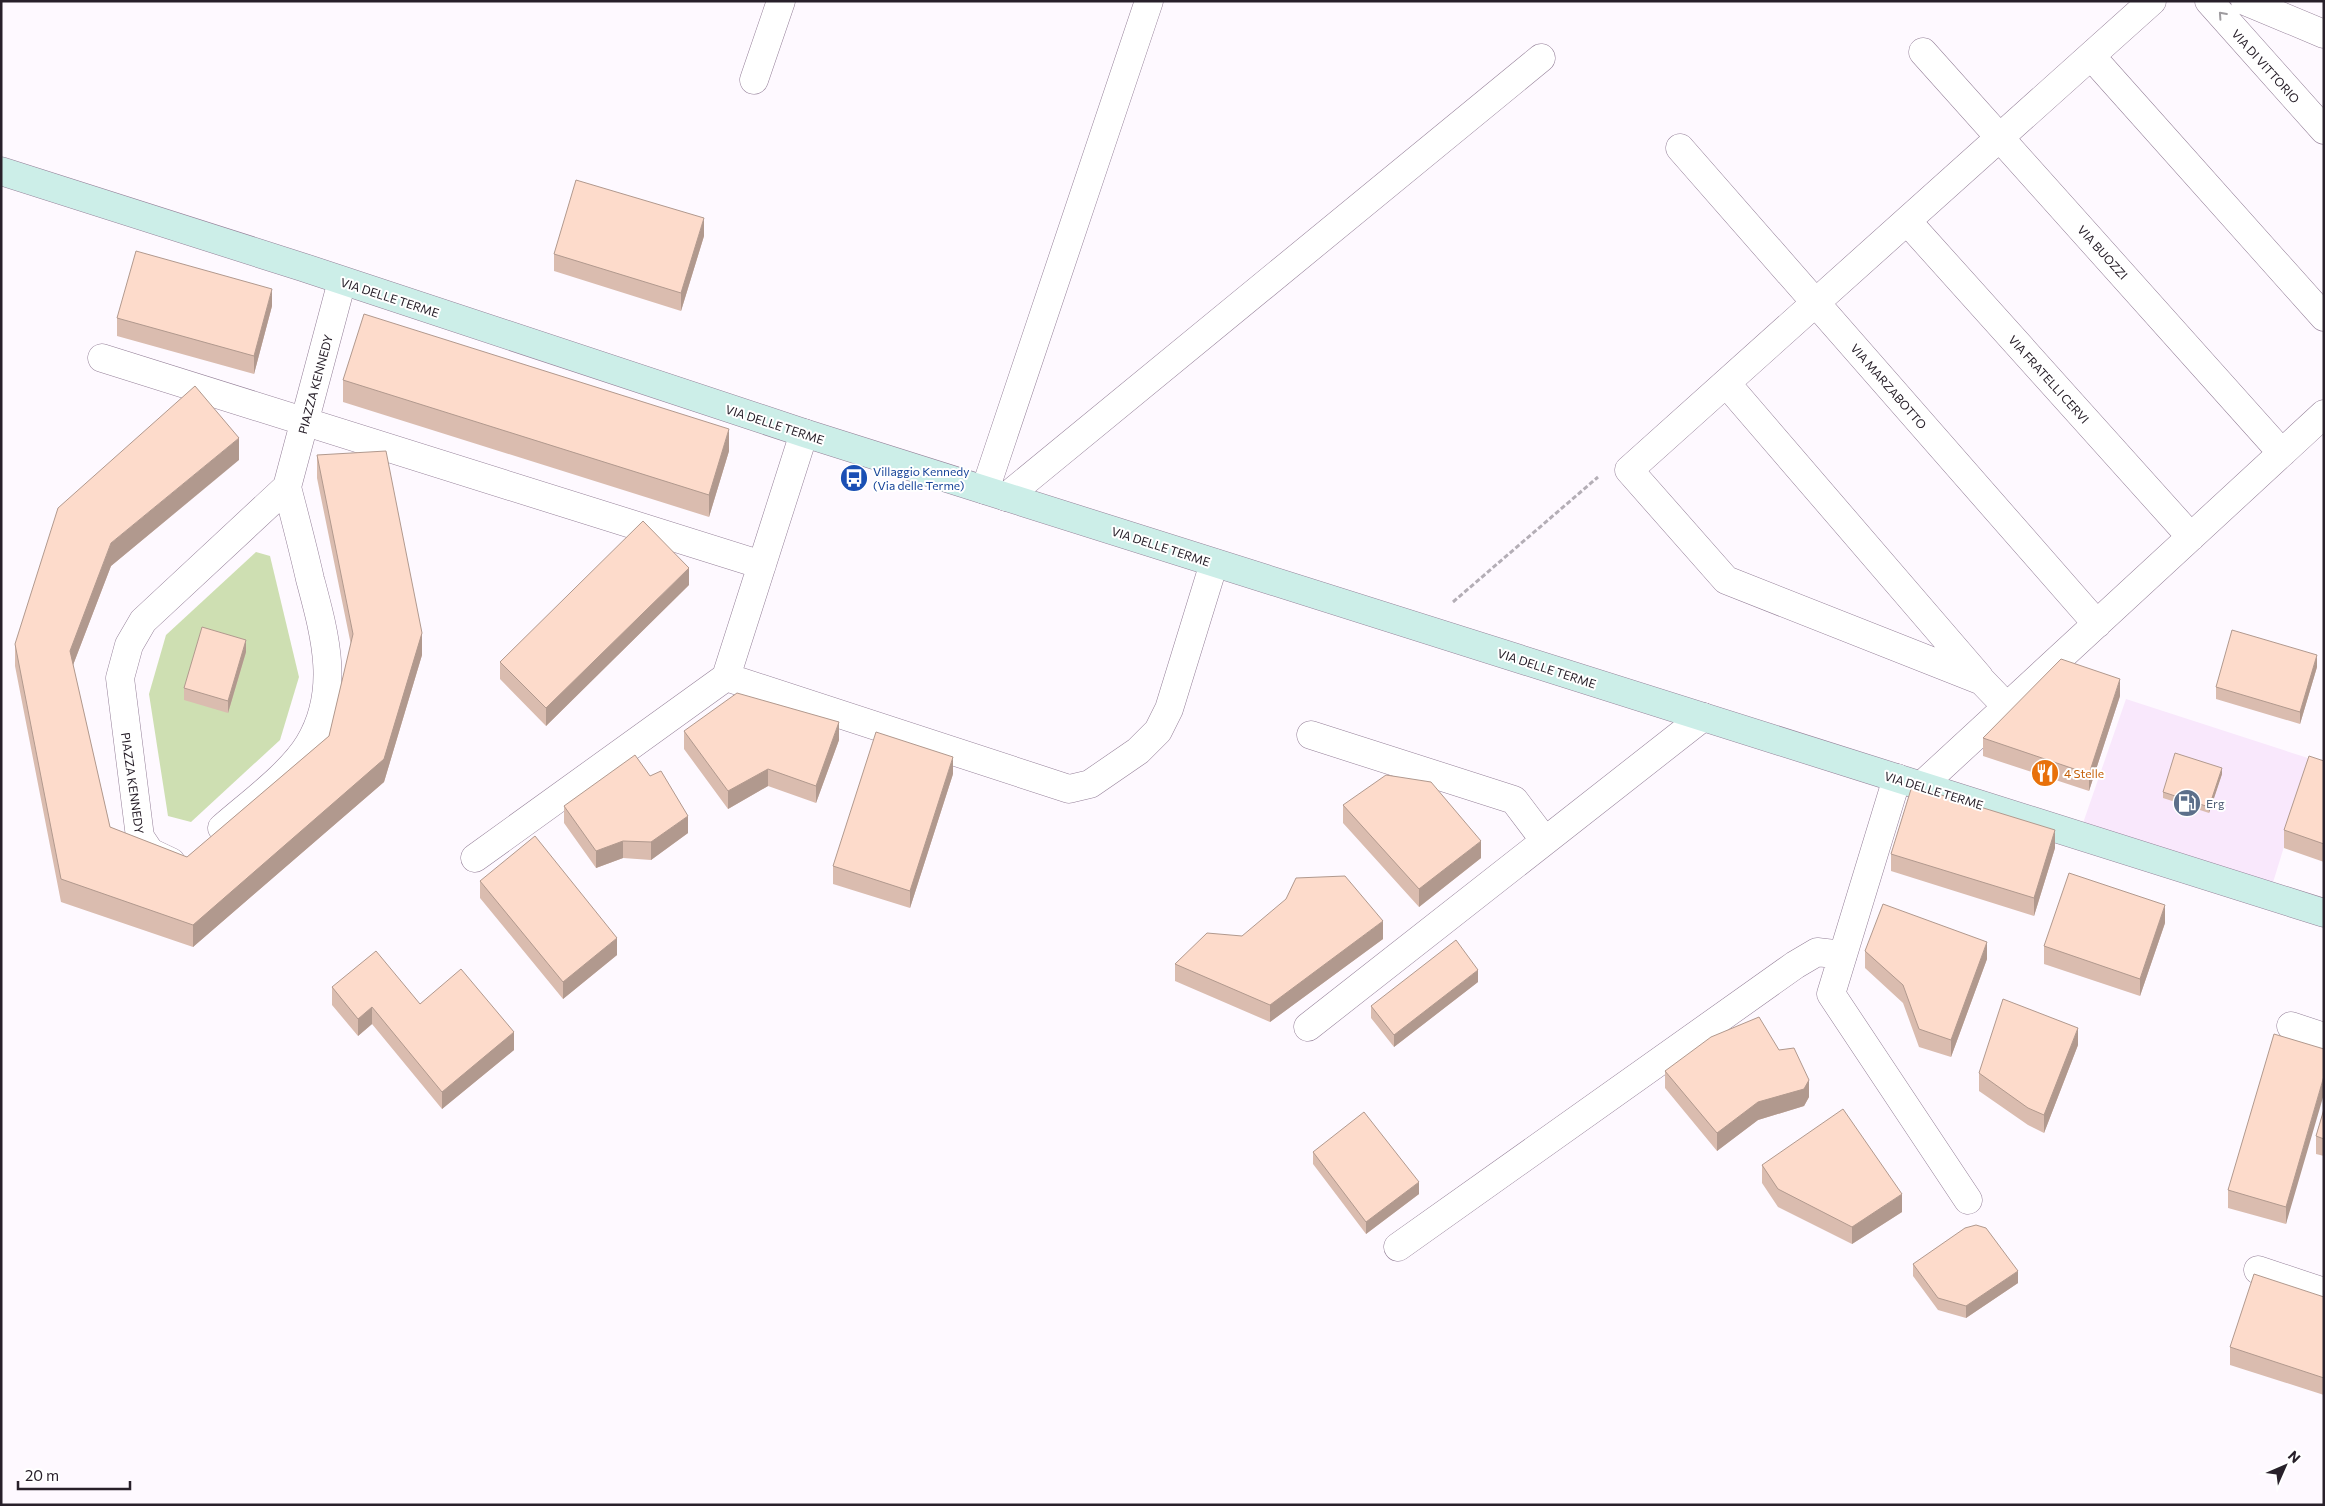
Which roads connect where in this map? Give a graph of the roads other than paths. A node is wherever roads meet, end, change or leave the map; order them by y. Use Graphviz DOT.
graph roads {
  1 [pos="781,1"];
  2 [pos="1149,1"];
  3 [pos="2152,1"];
  4 [pos="2209,1"];
  5 [pos="2245,1"];
  6 [pos="2324,34"];
  7 [pos="1923,52"];
  8 [pos="2091,56"];
  9 [pos="1541,58"];
  10 [pos="754,80"];
  11 [pos="2324,130"];
  12 [pos="2000,138"];
  13 [pos="1680,148"];
  14 [pos="1,171"];
  15 [pos="1907,221"];
  16 [pos="342,281"];
  17 [pos="1816,303"];
  18 [pos="2324,317"];
  19 [pos="102,358"];
  20 [pos="1726,383"];
  21 [pos="2324,414"];
  22 [pos="306,422"];
  23 [pos="804,433"];
  24 [pos="2282,453"];
  25 [pos="287,487"];
  26 [pos="996,494"];
  27 [pos="2191,537"];
  28 [pos="1214,563"];
  29 [pos="762,565"];
  30 [pos="2097,624"];
  31 [pos="726,677"];
  32 [pos="1982,681"];
  33 [pos="2007,707"];
  34 [pos="1703,717"];
  35 [pos="1311,735"];
  36 [pos="1909,782"];
  37 [pos="1546,841"];
  38 [pos="475,858"];
  39 [pos="2324,913"];
  40 [pos="1843,955"];
  41 [pos="2291,1026"];
  42 [pos="1308,1027"];
  43 [pos="2324,1037"];
  44 [pos="1968,1200"];
  45 [pos="1398,1247"];
  46 [pos="2258,1270"];
  47 [pos="2324,1292"];
  1 -- 10 [label="street"];
  2 -- 26 [label="street"];
  3 -- 8 [label="street"];
  11 -- 4 [label="street, VIA DI VITTORIO, one-way"];
  5 -- 6 [label="street"];
  7 -- 12 [label="street, VIA BUOZZI"];
  8 -- 12 [label="street"];
  8 -- 18 [label="street"];
  9 -- 26 [label="street"];
  12 -- 15 [label="street"];
  12 -- 24 [label="street, VIA BUOZZI"];
  13 -- 17 [label="street, VIA MARZABOTTO"];
  14 -- 16 [label="main road, VIA DELLE TERME"];
  15 -- 17 [label="street"];
  15 -- 27 [label="street, VIA FRATELLI CERVI"];
  16 -- 22 [label="street, PIAZZA KENNEDY"];
  16 -- 23 [label="main road, VIA DELLE TERME"];
  17 -- 20 [label="street"];
  17 -- 30 [label="street, VIA MARZABOTTO"];
  19 -- 22 [label="street"];
  20 -- 32 [label="street"];
  20 -- 32 [label="street"];
  21 -- 24 [label="street"];
  22 -- 25 [label="street, PIAZZA KENNEDY"];
  22 -- 29 [label="street"];
  23 -- 26 [label="main road, VIA DELLE TERME"];
  23 -- 29 [label="street"];
  24 -- 27 [label="street"];
  25 -- 25 [label="street, PIAZZA KENNEDY"];
  26 -- 28 [label="main road, VIA DELLE TERME"];
  27 -- 30 [label="street"];
  28 -- 31 [label="street"];
  28 -- 34 [label="main road, VIA DELLE TERME"];
  29 -- 31 [label="street"];
  30 -- 33 [label="street"];
  31 -- 38 [label="street"];
  32 -- 33 [label="street"];
  33 -- 36 [label="street"];
  34 -- 36 [label="main road, VIA DELLE TERME"];
  34 -- 37 [label="street"];
  35 -- 37 [label="street"];
  36 -- 39 [label="main road, VIA DELLE TERME"];
  36 -- 40 [label="street"];
  37 -- 42 [label="street"];
  40 -- 44 [label="street"];
  40 -- 45 [label="street"];
  41 -- 43 [label="street"];
  46 -- 47 [label="street"];
}
